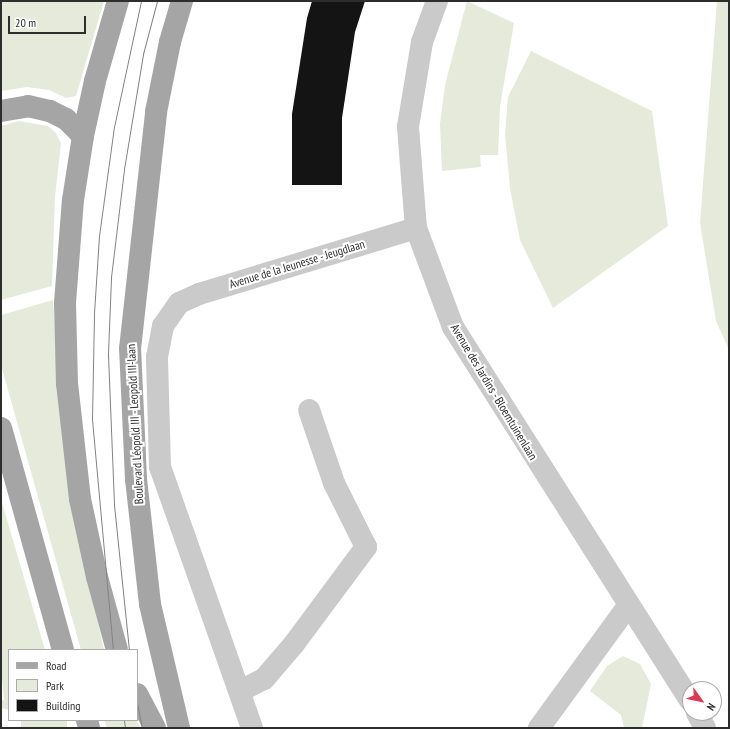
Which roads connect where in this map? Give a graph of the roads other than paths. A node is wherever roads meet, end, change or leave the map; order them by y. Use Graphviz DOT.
graph roads {
  1 [pos="118,1"];
  2 [pos="182,1"];
  3 [pos="437,1"];
  4 [pos="1,111"];
  5 [pos="83,136"];
  6 [pos="416,228"];
  7 [pos="179,303"];
  8 [pos="309,410"];
  9 [pos="1,428"];
  10 [pos="628,606"];
  11 [pos="63,649"];
  12 [pos="117,649"];
  13 [pos="682,688"];
  14 [pos="240,691"];
  15 [pos="138,696"];
  16 [pos="155,728"];
  17 [pos="180,728"];
  18 [pos="252,728"];
  19 [pos="539,728"];
  1 -- 5 [label="main road"];
  2 -- 17 [label="main road, Boulevard Léopold III - Leopold III-laan"];
  3 -- 6 [label="street, Avenue des Jardins - Bloemtuinenlaan"];
  4 -- 5 [label="main road"];
  5 -- 12 [label="main road"];
  6 -- 7 [label="street, Avenue de la Jeunesse - Jeugdlaan"];
  6 -- 10 [label="street, Avenue des Jardins - Bloemtuinenlaan"];
  7 -- 14 [label="street, Boulevard Léopold III - Leopold III-laan"];
  8 -- 14 [label="street"];
  9 -- 11 [label="main road"];
  10 -- 13 [label="street, Avenue des Jardins - Bloemtuinenlaan"];
  10 -- 19 [label="street"];
  14 -- 18 [label="street, Boulevard Léopold III - Leopold III-laan"];
  15 -- 16 [label="main road"];
}
